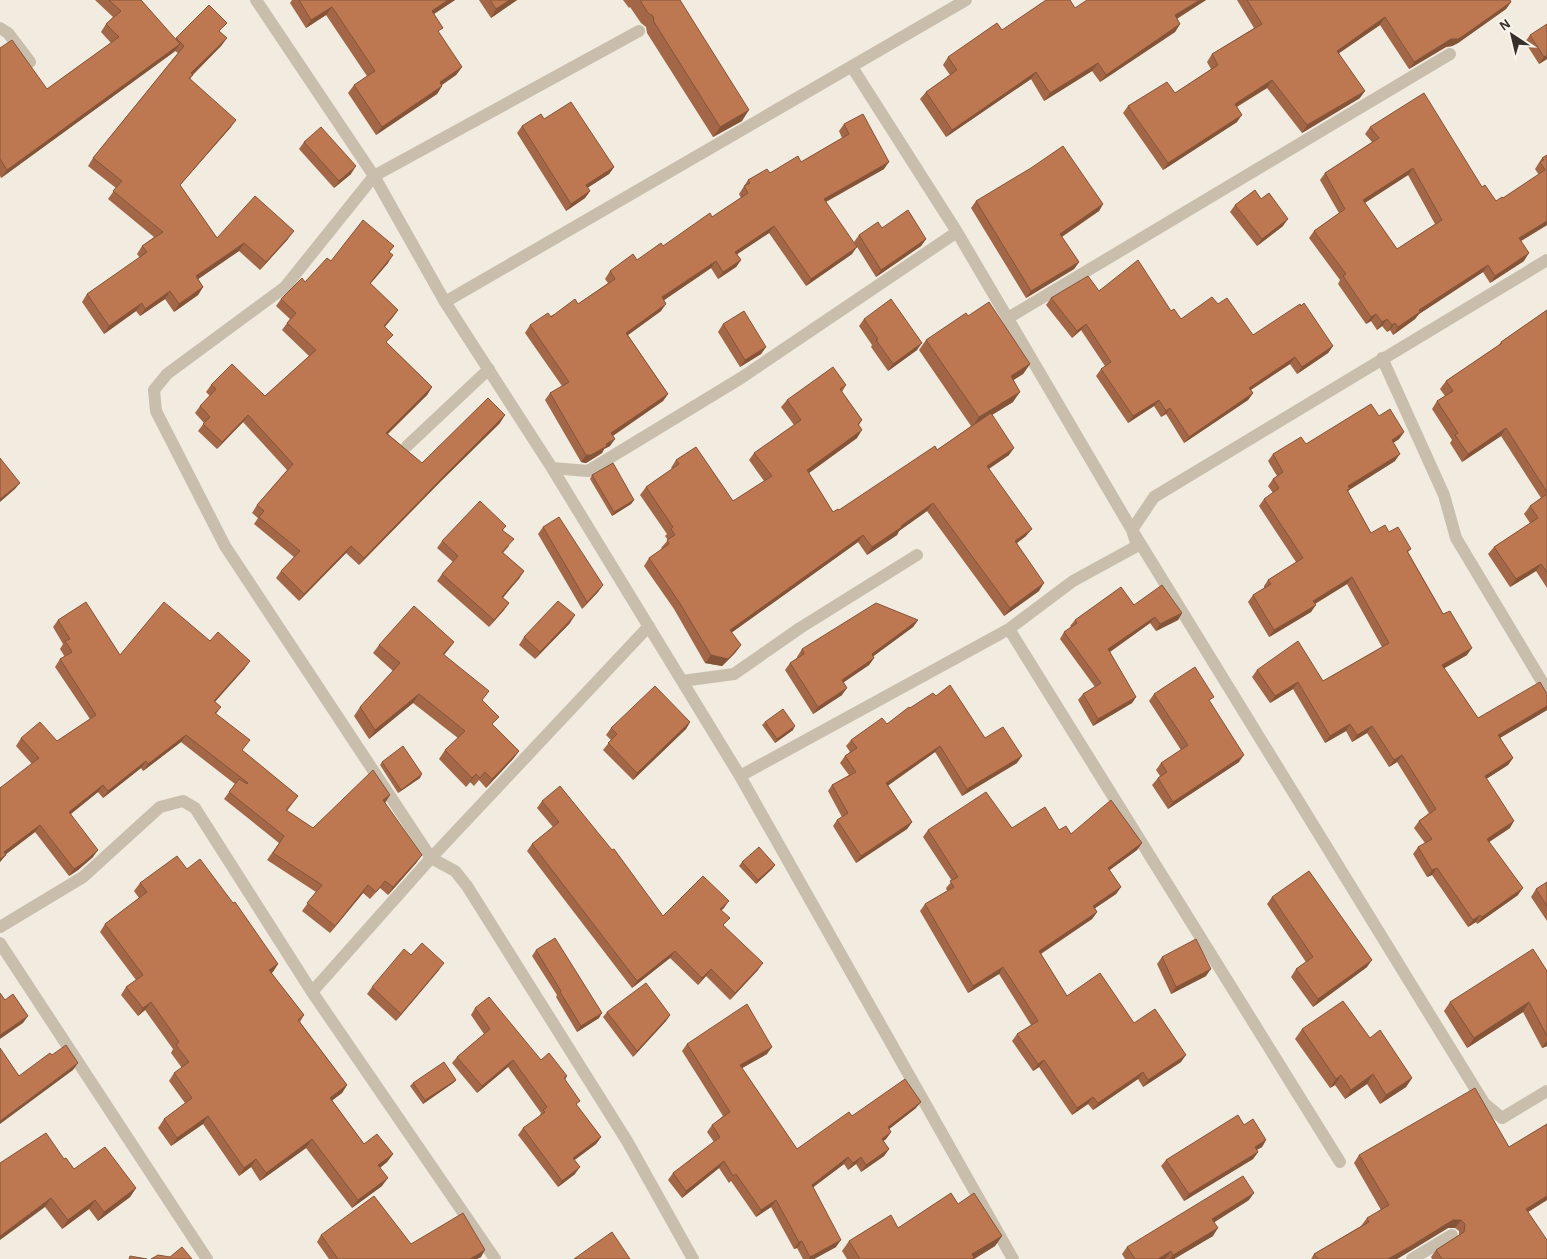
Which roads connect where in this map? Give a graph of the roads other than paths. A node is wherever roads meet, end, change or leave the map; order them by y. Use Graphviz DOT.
graph roads {
  1 [pos="256,0"];
  2 [pos="966,0"];
  3 [pos="0,28"];
  4 [pos="639,31"];
  5 [pos="1450,54"];
  6 [pos="30,62"];
  7 [pos="852,67"];
  8 [pos="374,176"];
  9 [pos="957,232"];
  10 [pos="1547,260"];
  11 [pos="445,302"];
  12 [pos="1008,318"];
  13 [pos="1382,358"];
  14 [pos="489,369"];
  15 [pos="407,446"];
  16 [pos="552,468"];
  17 [pos="1132,530"];
  18 [pos="917,555"];
  19 [pos="649,626"];
  20 [pos="1009,629"];
  21 [pos="682,681"];
  22 [pos="1547,690"];
  23 [pos="740,776"];
  24 [pos="431,858"];
  25 [pos="0,927"];
  26 [pos="0,943"];
  27 [pos="312,992"];
  28 [pos="1547,1091"];
  29 [pos="1340,1162"];
  30 [pos="1452,1235"];
  31 [pos="207,1259"];
  32 [pos="495,1259"];
  33 [pos="693,1259"];
  34 [pos="1013,1259"];
  35 [pos="1412,1259"];
  1 -- 8 [label="street"];
  2 -- 7 [label="street"];
  3 -- 6 [label="street"];
  4 -- 8 [label="street"];
  5 -- 12 [label="street"];
  7 -- 9 [label="street"];
  7 -- 11 [label="street"];
  8 -- 11 [label="street"];
  8 -- 24 [label="street"];
  9 -- 12 [label="street"];
  9 -- 16 [label="street"];
  10 -- 13 [label="street"];
  11 -- 14 [label="street"];
  12 -- 17 [label="street"];
  13 -- 17 [label="street"];
  13 -- 22 [label="street"];
  14 -- 15 [label="street"];
  14 -- 16 [label="street"];
  16 -- 19 [label="street"];
  17 -- 20 [label="street"];
  17 -- 28 [label="street"];
  18 -- 21 [label="street"];
  19 -- 21 [label="street"];
  19 -- 24 [label="street"];
  20 -- 23 [label="street"];
  20 -- 29 [label="street"];
  21 -- 23 [label="street"];
  23 -- 34 [label="street"];
  24 -- 27 [label="street"];
  24 -- 33 [label="street"];
  25 -- 27 [label="street"];
  26 -- 31 [label="street"];
  27 -- 32 [label="street"];
  30 -- 35 [label="street"];
}
